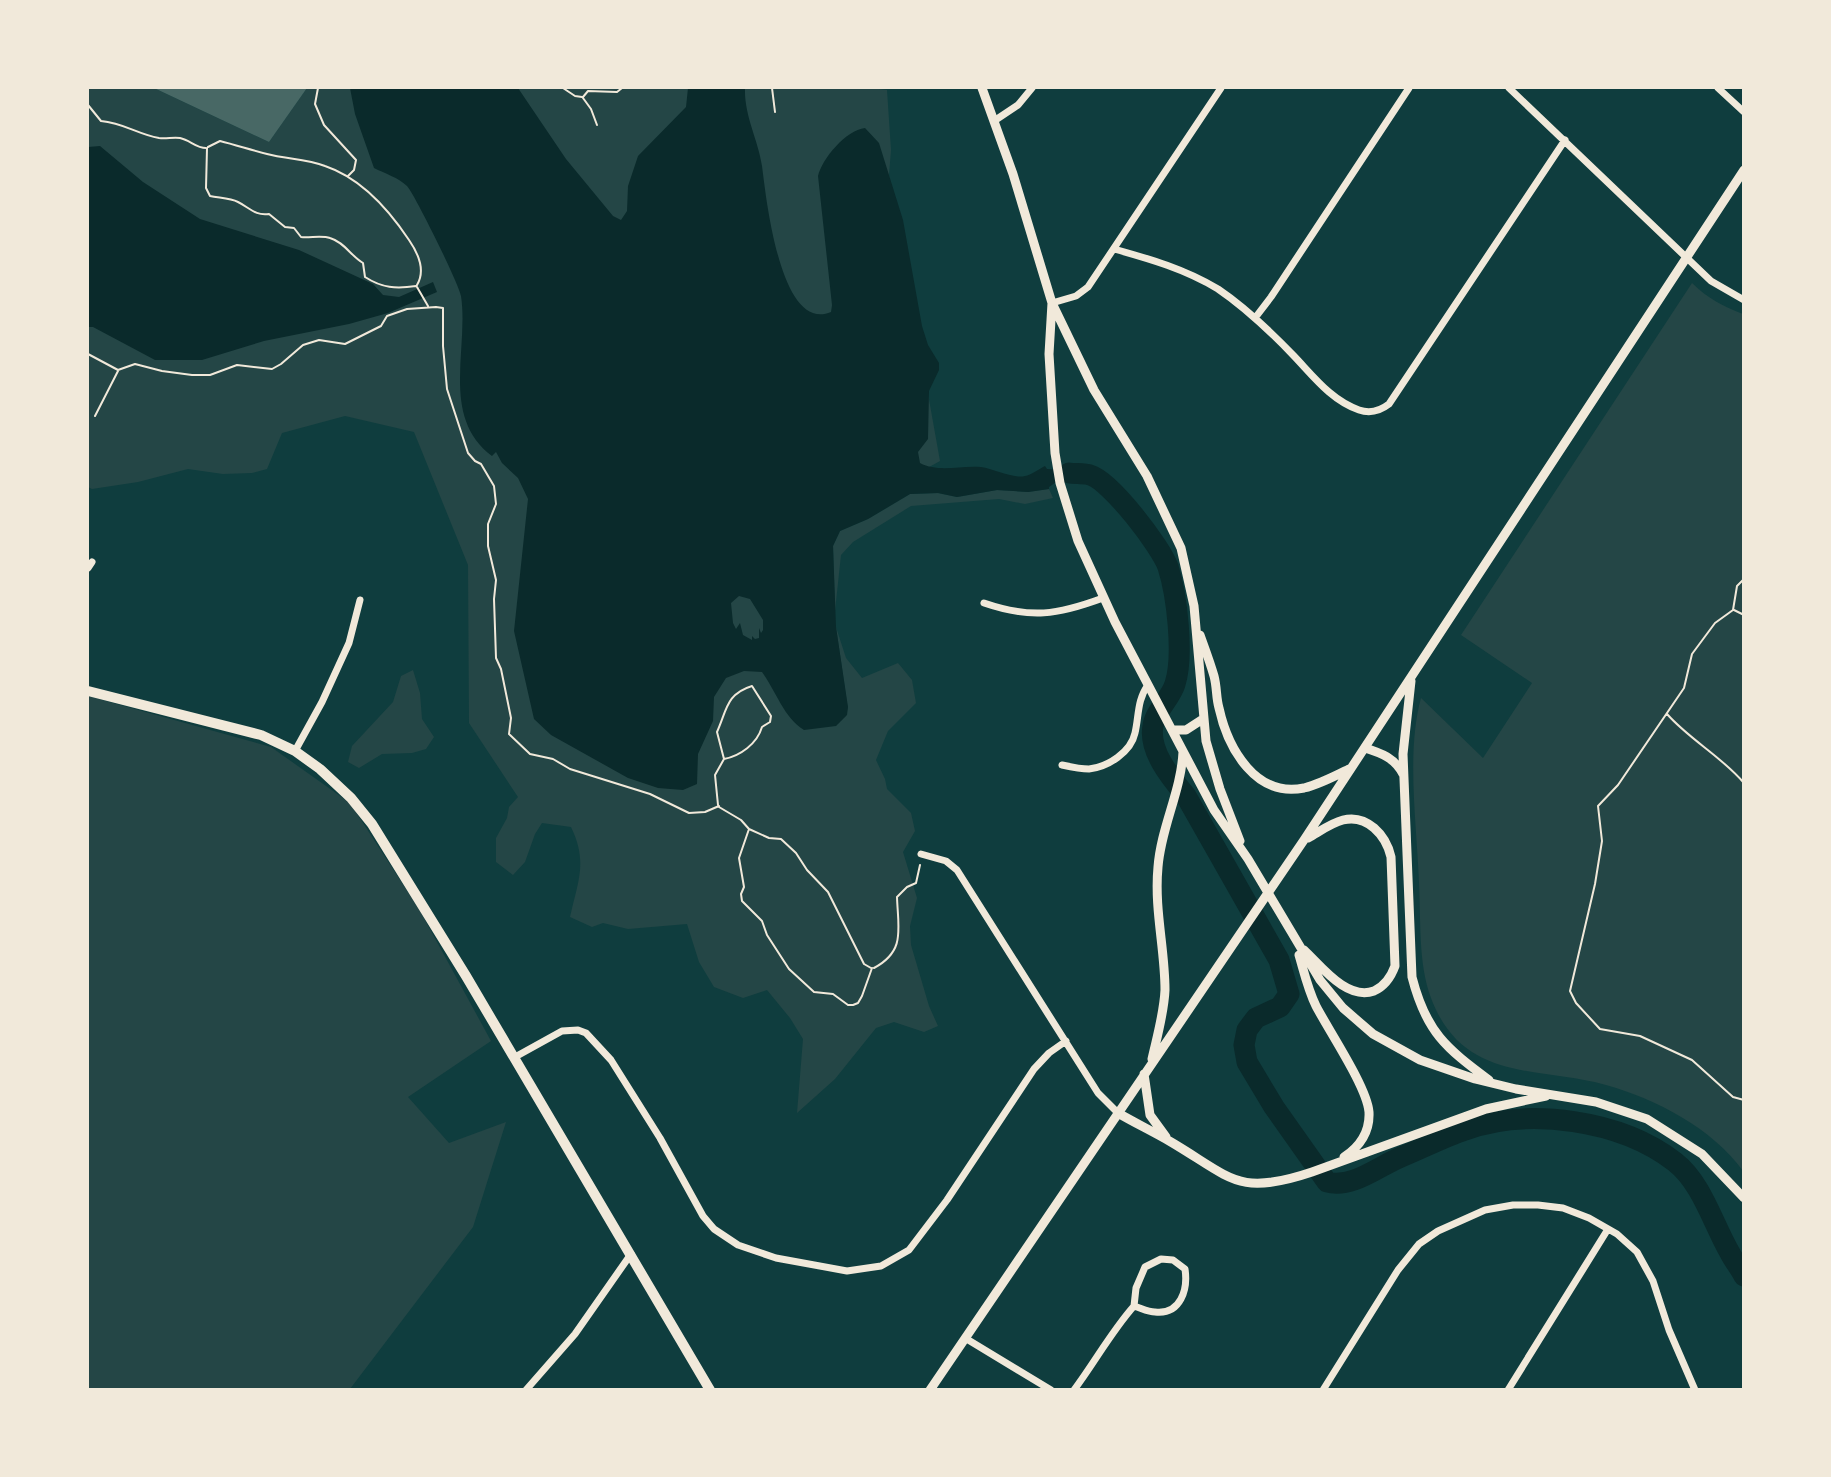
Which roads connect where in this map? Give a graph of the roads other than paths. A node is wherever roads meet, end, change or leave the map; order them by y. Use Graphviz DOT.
graph roads {
  1 [pos="982,88"];
  2 [pos="1032,88"];
  3 [pos="1221,88"];
  4 [pos="1409,88"];
  5 [pos="1509,88"];
  6 [pos="1718,88"];
  7 [pos="1744,112"];
  8 [pos="994,121"];
  9 [pos="1565,140"];
  10 [pos="1744,170"];
  11 [pos="1114,248"];
  12 [pos="1687,257"];
  13 [pos="1744,300"];
  14 [pos="1052,303"];
  15 [pos="1255,318"];
  16 [pos="1103,598"];
  17 [pos="360,600"];
  18 [pos="984,603"];
  19 [pos="1196,621"];
  20 [pos="1411,678"];
  21 [pos="1148,685"];
  22 [pos="88,691"];
  23 [pos="1203,719"];
  24 [pos="1172,730"];
  25 [pos="1365,748"];
  26 [pos="295,751"];
  27 [pos="1183,751"];
  28 [pos="1062,765"];
  29 [pos="1351,769"];
  30 [pos="1404,776"];
  31 [pos="1304,840"];
  32 [pos="921,854"];
  33 [pos="1248,859"];
  34 [pos="1295,942"];
  35 [pos="1066,1041"];
  36 [pos="515,1057"];
  37 [pos="1151,1064"];
  38 [pos="1144,1074"];
  39 [pos="1494,1083"];
  40 [pos="1551,1095"];
  41 [pos="1118,1113"];
  42 [pos="1170,1141"];
  43 [pos="1337,1162"];
  44 [pos="1744,1198"];
  45 [pos="1608,1229"];
  46 [pos="632,1253"];
  47 [pos="1134,1306"];
  48 [pos="965,1338"];
  49 [pos="526,1390"];
  50 [pos="710,1390"];
  51 [pos="930,1390"];
  52 [pos="1051,1390"];
  53 [pos="1074,1390"];
  54 [pos="1323,1390"];
  55 [pos="1508,1390"];
  56 [pos="1695,1390"];
  1 -- 8 [label="street"];
  2 -- 8 [label="street"];
  3 -- 11 [label="street"];
  4 -- 15 [label="street"];
  5 -- 9 [label="street"];
  6 -- 7 [label="street"];
  8 -- 14 [label="street"];
  9 -- 12 [label="street"];
  9 -- 15 [label="street"];
  10 -- 12 [label="street"];
  11 -- 14 [label="street"];
  11 -- 15 [label="street"];
  12 -- 13 [label="street"];
  12 -- 20 [label="street"];
  14 -- 16 [label="street"];
  14 -- 19 [label="street"];
  16 -- 18 [label="street"];
  16 -- 21 [label="street"];
  17 -- 26 [label="street"];
  19 -- 23 [label="street"];
  19 -- 29 [label="street"];
  20 -- 25 [label="street"];
  20 -- 30 [label="street"];
  21 -- 24 [label="street"];
  21 -- 28 [label="street"];
  22 -- 26 [label="main road"];
  23 -- 24 [label="street"];
  23 -- 33 [label="street"];
  24 -- 27 [label="street"];
  25 -- 29 [label="street"];
  25 -- 30 [label="street"];
  26 -- 36 [label="main road"];
  27 -- 33 [label="street"];
  27 -- 37 [label="street"];
  29 -- 31 [label="street"];
  30 -- 39 [label="street"];
  31 -- 34 [label="street"];
  31 -- 37 [label="street"];
  32 -- 35 [label="street"];
  33 -- 34 [label="street"];
  34 -- 39 [label="street"];
  34 -- 43 [label="street"];
  35 -- 36 [label="street"];
  35 -- 41 [label="street"];
  36 -- 46 [label="main road"];
  37 -- 38 [label="street"];
  38 -- 41 [label="street"];
  38 -- 42 [label="street"];
  39 -- 40 [label="street"];
  40 -- 43 [label="street"];
  40 -- 44 [label="street"];
  41 -- 42 [label="street"];
  41 -- 48 [label="street"];
  42 -- 43 [label="street"];
  45 -- 54 [label="street"];
  45 -- 55 [label="street"];
  45 -- 56 [label="street"];
  46 -- 49 [label="street"];
  46 -- 50 [label="main road"];
  47 -- 47 [label="street"];
  47 -- 53 [label="street"];
  48 -- 51 [label="street"];
  48 -- 52 [label="street"];
}
